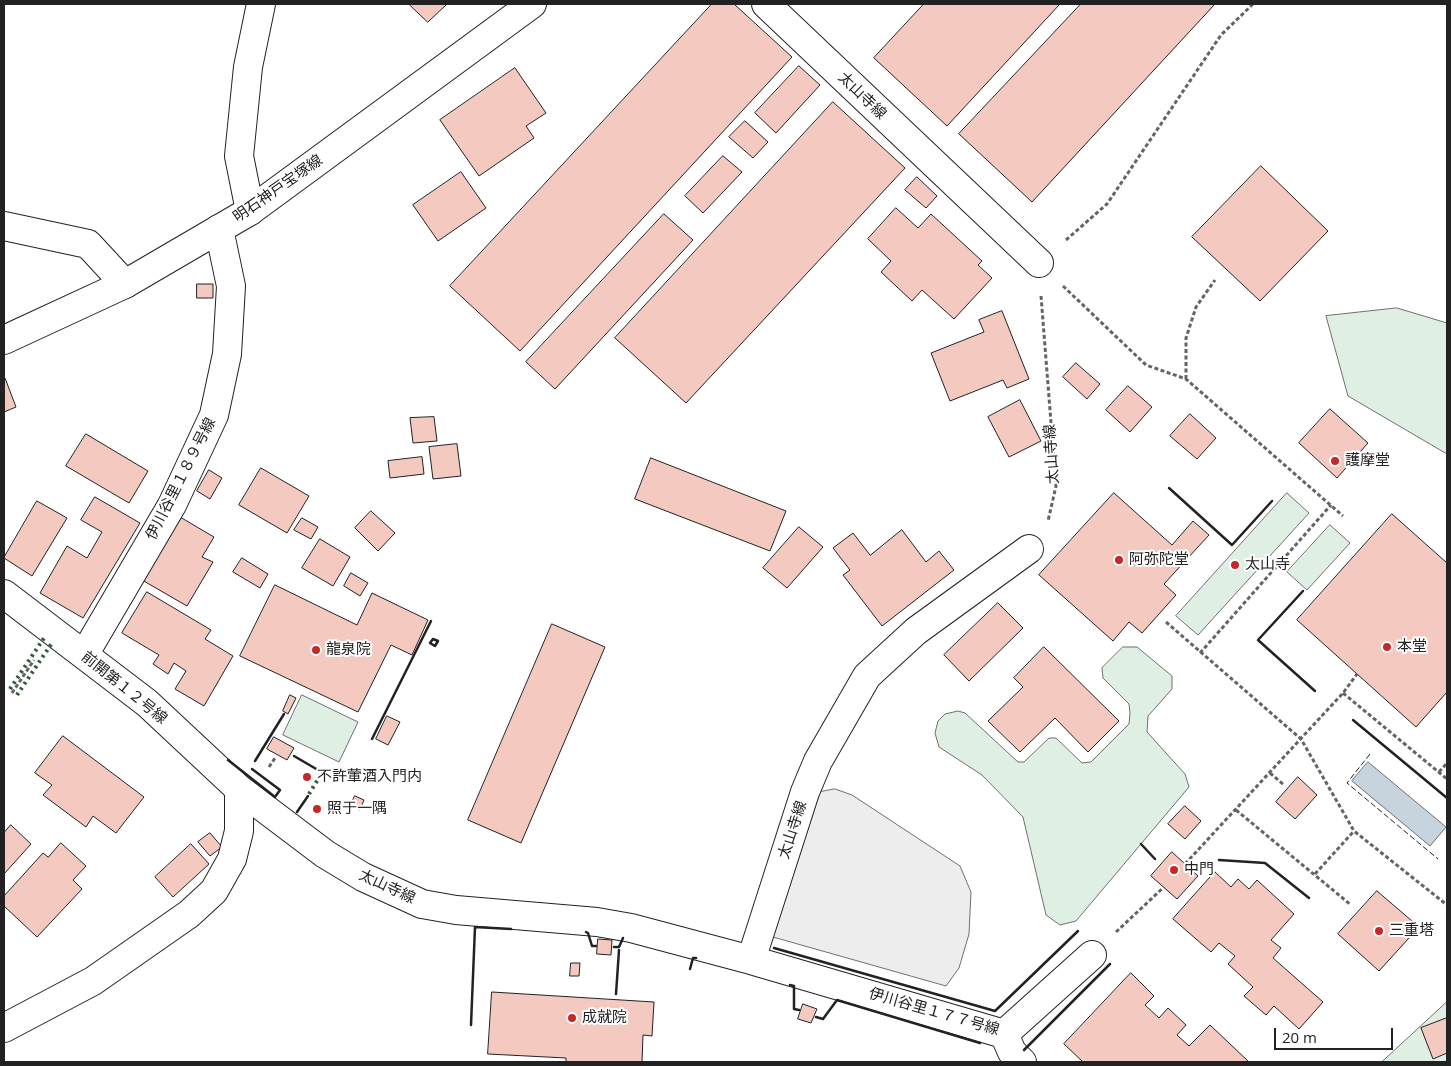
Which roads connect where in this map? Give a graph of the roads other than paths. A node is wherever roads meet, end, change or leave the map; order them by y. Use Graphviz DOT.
graph roads {
  1 [pos="261,4"];
  2 [pos="532,4"];
  3 [pos="766,4"];
  4 [pos="250,211"];
  5 [pos="4,226"];
  6 [pos="219,229"];
  7 [pos="1039,263"];
  8 [pos="125,284"];
  9 [pos="4,340"];
  10 [pos="1030,549"];
  11 [pos="4,594"];
  12 [pos="84,655"];
  13 [pos="239,789"];
  14 [pos="1092,955"];
  15 [pos="751,960"];
  16 [pos="4,1028"];
  17 [pos="1004,1034"];
  18 [pos="1022,1062"];
  1 -- 4 [label="street"];
  2 -- 4 [label="street, 明石神戸宝塚線"];
  3 -- 7 [label="street, 太山寺線"];
  4 -- 6 [label="street, 明石神戸宝塚線"];
  5 -- 8 [label="street"];
  6 -- 8 [label="street, 明石神戸宝塚線"];
  6 -- 12 [label="street, 伊川谷里１８９号線"];
  8 -- 9 [label="street, 明石神戸宝塚線"];
  10 -- 15 [label="street, 太山寺線"];
  11 -- 12 [label="street, 前開第１２号線"];
  12 -- 13 [label="street, 前開第１２号線"];
  13 -- 15 [label="street, 太山寺線"];
  13 -- 16 [label="street"];
  14 -- 17 [label="street, 伊川谷里１７７号線"];
  15 -- 17 [label="street, 伊川谷里１７７号線"];
  17 -- 18 [label="street"];
}
